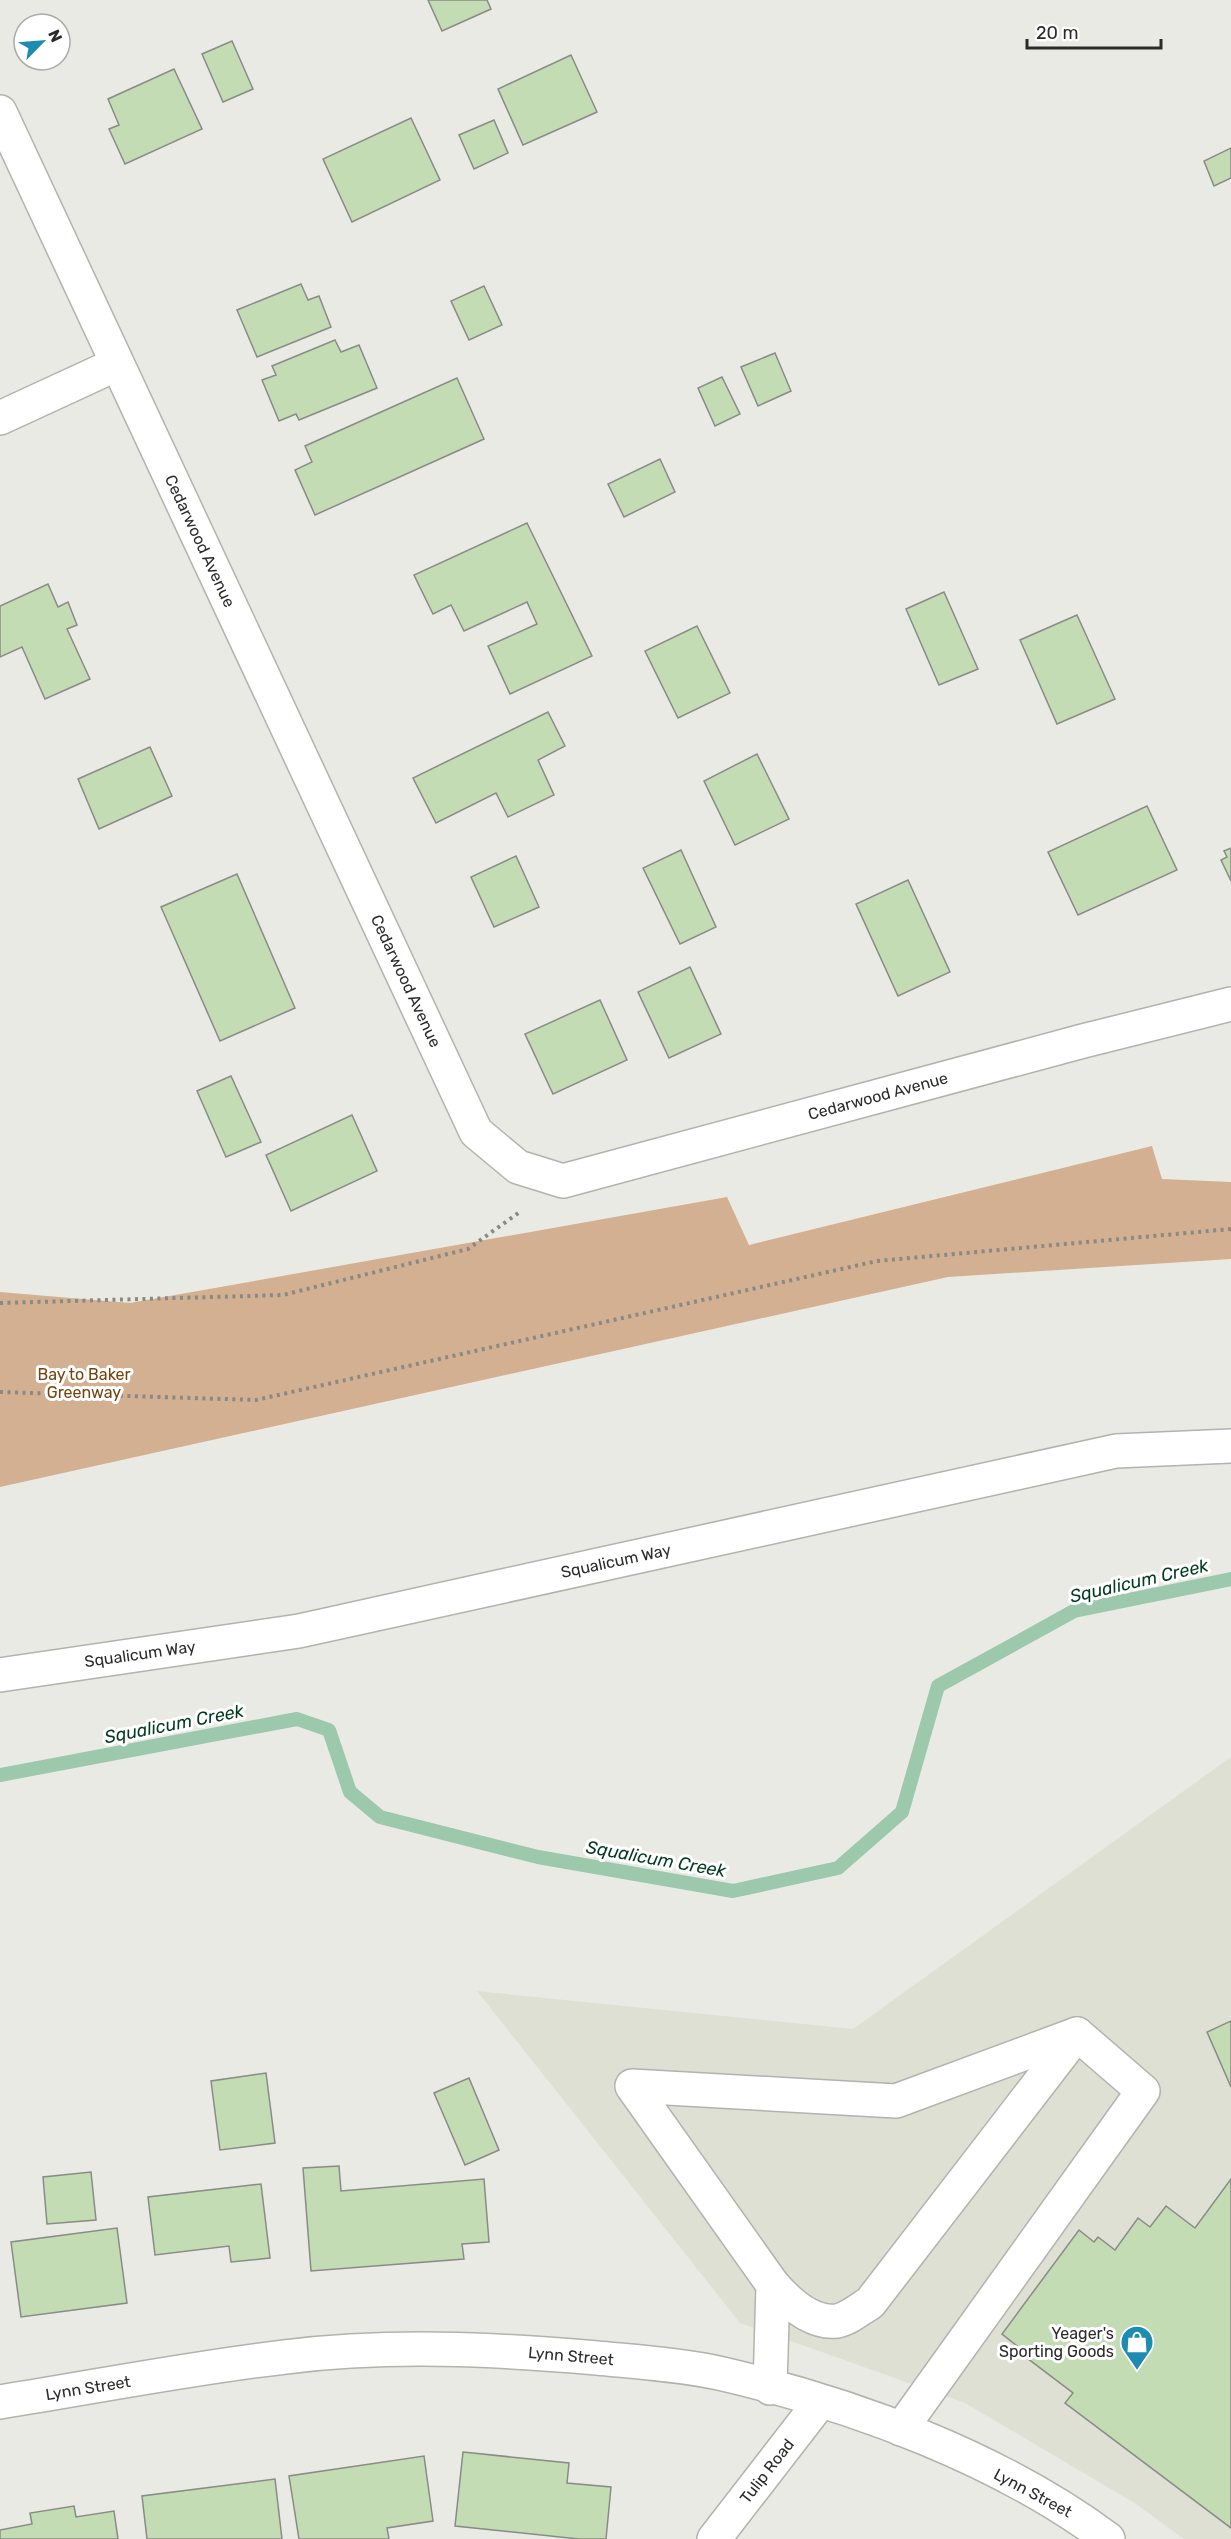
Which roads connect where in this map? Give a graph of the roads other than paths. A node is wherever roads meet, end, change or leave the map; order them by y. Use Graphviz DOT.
graph roads {
  1 [pos="0,112"];
  2 [pos="117,364"];
  3 [pos="0,418"];
  4 [pos="1231,1004"];
  5 [pos="1231,1446"];
  6 [pos="0,1675"];
  7 [pos="1077,2034"];
  8 [pos="773,2285"];
  9 [pos="770,2388"];
  10 [pos="0,2402"];
  11 [pos="820,2402"];
  12 [pos="901,2429"];
  13 [pos="1072,2529"];
  14 [pos="714,2539"];
  15 [pos="1108,2539"];
  1 -- 2 [label="street, Cedarwood Avenue"];
  2 -- 3 [label="street"];
  2 -- 4 [label="street, Cedarwood Avenue"];
  5 -- 6 [label="street, Squalicum Way"];
  7 -- 8 [label="street"];
  7 -- 8 [label="street"];
  7 -- 12 [label="street"];
  8 -- 9 [label="street"];
  9 -- 10 [label="street, Lynn Street"];
  9 -- 11 [label="street, Lynn Street"];
  11 -- 12 [label="street, Lynn Street"];
  11 -- 14 [label="street, Tulip Road"];
  12 -- 13 [label="street, Lynn Street"];
  13 -- 15 [label="street, Lynn Street"];
}
